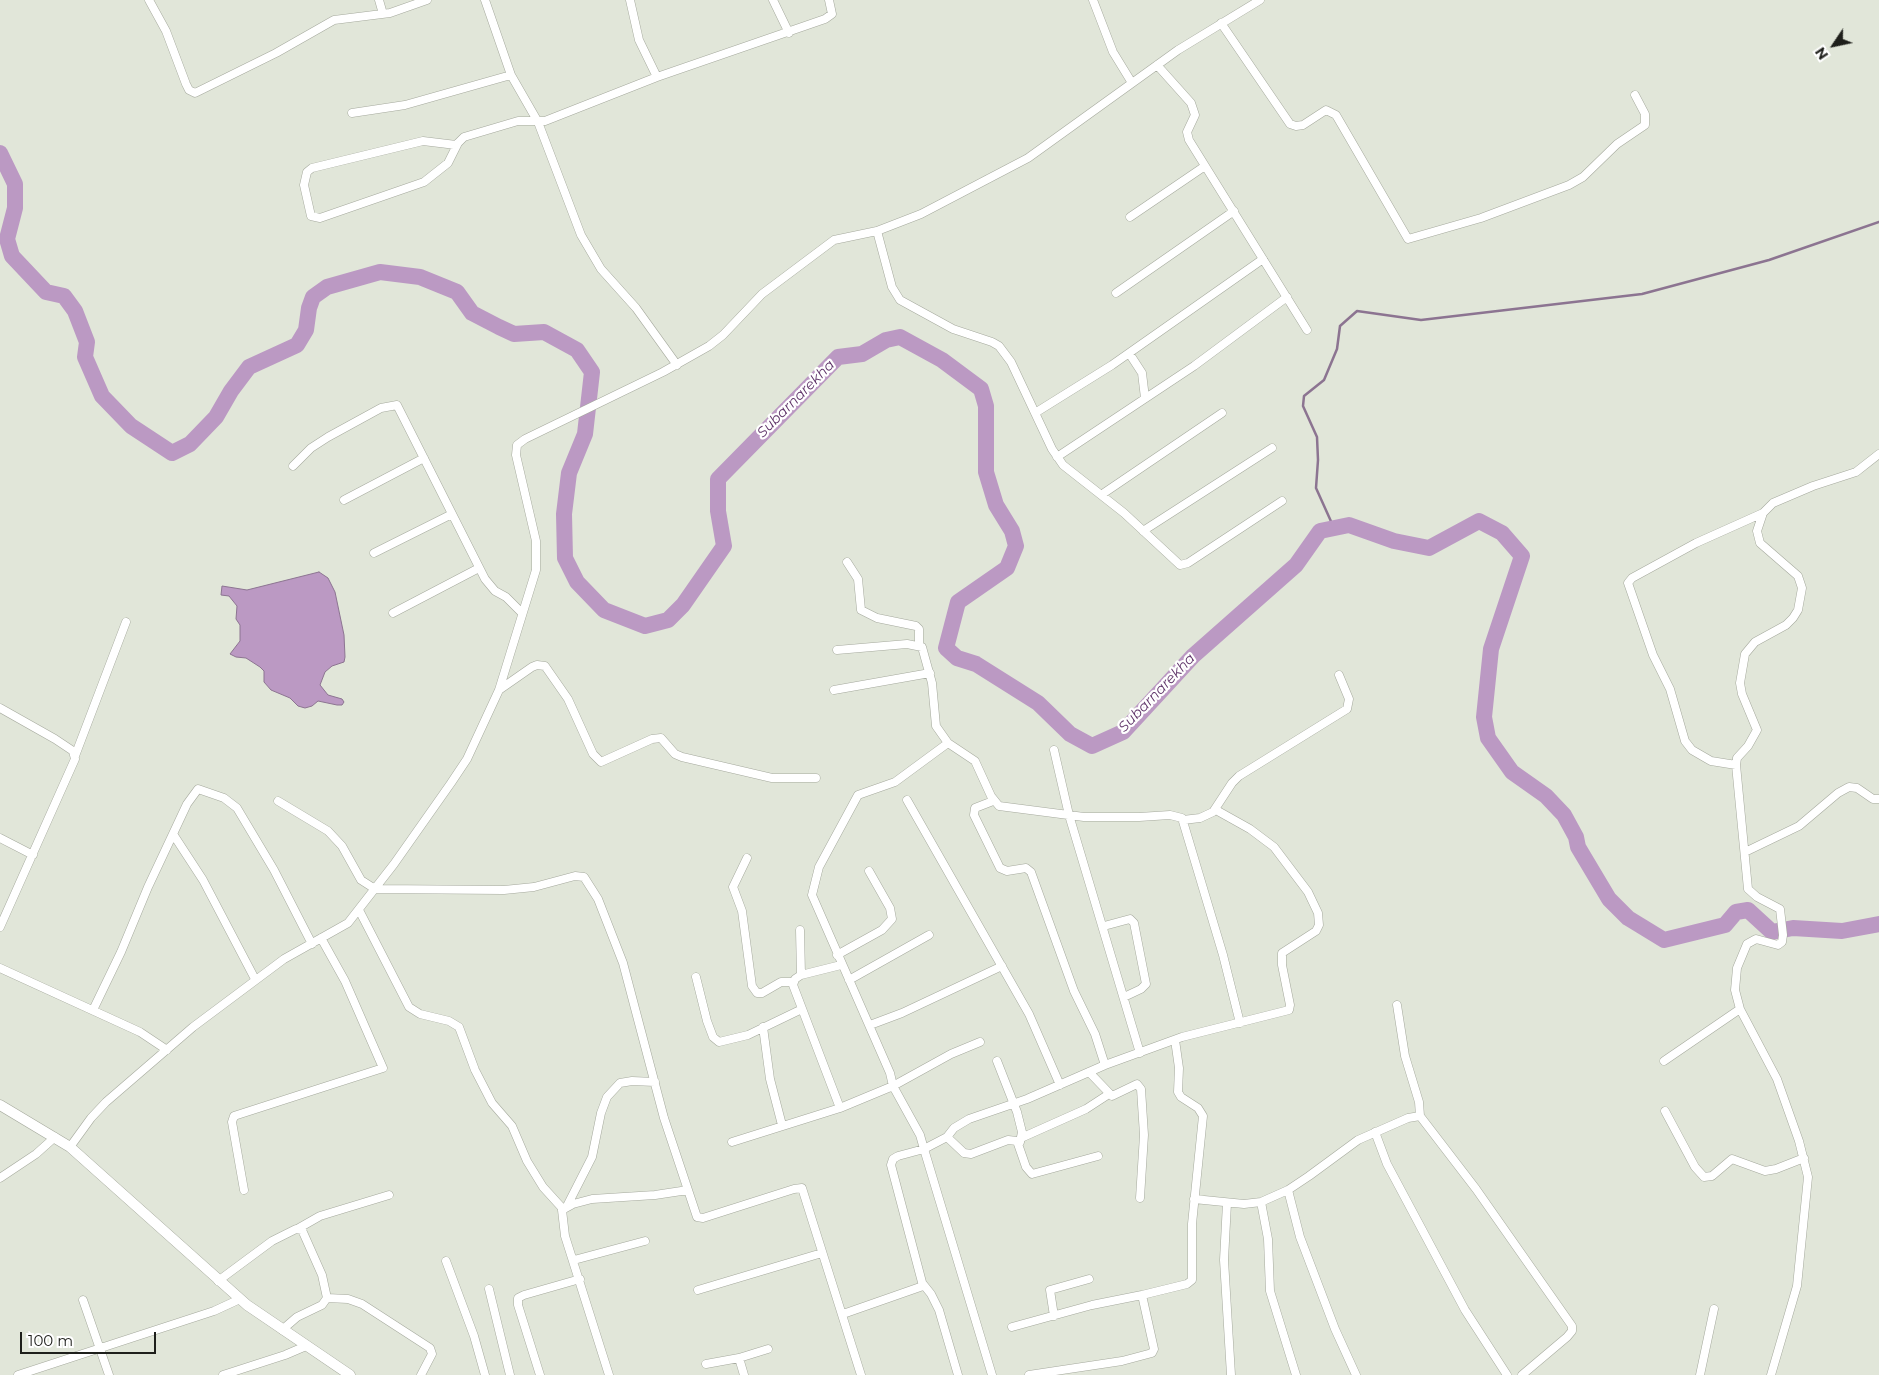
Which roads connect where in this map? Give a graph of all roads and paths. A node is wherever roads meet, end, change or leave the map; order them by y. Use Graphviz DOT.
graph roads {
  1 [pos="149,0"];
  2 [pos="379,0"];
  3 [pos="427,0"];
  4 [pos="485,0"];
  5 [pos="630,0"];
  6 [pos="773,0"];
  7 [pos="830,0"];
  8 [pos="1093,0"];
  9 [pos="1260,0"];
  10 [pos="383,14"];
  11 [pos="1221,23"];
  12 [pos="790,33"];
  13 [pos="1157,65"];
  14 [pos="511,76"];
  15 [pos="657,78"];
  16 [pos="1132,83"];
  17 [pos="1634,95"];
  18 [pos="352,113"];
  19 [pos="538,122"];
  20 [pos="456,145"];
  21 [pos="1205,166"];
  22 [pos="1234,212"];
  23 [pos="1130,217"];
  24 [pos="877,231"];
  25 [pos="1263,258"];
  26 [pos="1116,292"];
  27 [pos="1287,297"];
  28 [pos="1306,330"];
  29 [pos="1129,353"];
  30 [pos="677,365"];
  31 [pos="1145,398"];
  32 [pos="1035,413"];
  33 [pos="1222,413"];
  34 [pos="1272,448"];
  35 [pos="1879,454"];
  36 [pos="1057,457"];
  37 [pos="424,458"];
  38 [pos="293,466"];
  39 [pos="1100,495"];
  40 [pos="344,500"];
  41 [pos="1282,501"];
  42 [pos="1763,512"];
  43 [pos="452,514"];
  44 [pos="1143,531"];
  45 [pos="374,553"];
  46 [pos="847,562"];
  47 [pos="480,568"];
  48 [pos="394,613"];
  49 [pos="522,613"];
  50 [pos="126,622"];
  51 [pos="920,645"];
  52 [pos="837,650"];
  53 [pos="930,674"];
  54 [pos="1339,676"];
  55 [pos="499,690"];
  56 [pos="834,690"];
  57 [pos="0,708"];
  58 [pos="948,743"];
  59 [pos="1054,750"];
  60 [pos="75,756"];
  61 [pos="1736,766"];
  62 [pos="816,778"];
  63 [pos="1879,799"];
  64 [pos="278,800"];
  65 [pos="907,800"];
  66 [pos="993,800"];
  67 [pos="1216,810"];
  68 [pos="1069,815"];
  69 [pos="1183,820"];
  70 [pos="174,834"];
  71 [pos="0,838"];
  72 [pos="1745,852"];
  73 [pos="33,855"];
  74 [pos="747,858"];
  75 [pos="869,871"];
  76 [pos="375,889"];
  77 [pos="359,910"];
  78 [pos="1104,926"];
  79 [pos="0,927"];
  80 [pos="800,930"];
  81 [pos="929,935"];
  82 [pos="321,938"];
  83 [pos="312,944"];
  84 [pos="837,955"];
  85 [pos="841,966"];
  86 [pos="1002,966"];
  87 [pos="0,968"];
  88 [pos="801,975"];
  89 [pos="696,977"];
  90 [pos="255,979"];
  91 [pos="849,980"];
  92 [pos="793,982"];
  93 [pos="1124,997"];
  94 [pos="1397,1005"];
  95 [pos="802,1009"];
  96 [pos="1740,1009"];
  97 [pos="93,1010"];
  98 [pos="1240,1022"];
  99 [pos="870,1025"];
  100 [pos="763,1027"];
  101 [pos="1175,1040"];
  102 [pos="980,1042"];
  103 [pos="167,1050"];
  104 [pos="1140,1053"];
  105 [pos="998,1061"];
  106 [pos="1664,1061"];
  107 [pos="1105,1065"];
  108 [pos="1089,1072"];
  109 [pos="655,1082"];
  110 [pos="1060,1085"];
  111 [pos="893,1086"];
  112 [pos="1109,1094"];
  113 [pos="1014,1103"];
  114 [pos="0,1105"];
  115 [pos="840,1108"];
  116 [pos="1665,1111"];
  117 [pos="1420,1116"];
  118 [pos="782,1125"];
  119 [pos="1375,1132"];
  120 [pos="55,1137"];
  121 [pos="947,1137"];
  122 [pos="1020,1141"];
  123 [pos="732,1142"];
  124 [pos="70,1147"];
  125 [pos="924,1149"];
  126 [pos="1098,1156"];
  127 [pos="1804,1158"];
  128 [pos="0,1178"];
  129 [pos="244,1190"];
  130 [pos="688,1190"];
  131 [pos="1288,1190"];
  132 [pos="389,1195"];
  133 [pos="1140,1198"];
  134 [pos="1194,1199"];
  135 [pos="1261,1202"];
  136 [pos="1227,1203"];
  137 [pos="565,1208"];
  138 [pos="299,1228"];
  139 [pos="645,1241"];
  140 [pos="822,1253"];
  141 [pos="574,1260"];
  142 [pos="446,1261"];
  143 [pos="580,1279"];
  144 [pos="1089,1279"];
  145 [pos="218,1281"];
  146 [pos="923,1284"];
  147 [pos="489,1289"];
  148 [pos="698,1290"];
  149 [pos="1142,1295"];
  150 [pos="327,1298"];
  151 [pos="240,1299"];
  152 [pos="83,1300"];
  153 [pos="1714,1309"];
  154 [pos="843,1314"];
  155 [pos="1054,1316"];
  156 [pos="1012,1327"];
  157 [pos="282,1330"];
  158 [pos="306,1346"];
  159 [pos="100,1348"];
  160 [pos="768,1349"];
  161 [pos="739,1358"];
  162 [pos="706,1364"];
  163 [pos="18,1375"];
  164 [pos="109,1375"];
  165 [pos="223,1375"];
  166 [pos="350,1375"];
  167 [pos="421,1375"];
  168 [pos="485,1375"];
  169 [pos="510,1375"];
  170 [pos="540,1375"];
  171 [pos="610,1375"];
  172 [pos="744,1375"];
  173 [pos="859,1375"];
  174 [pos="958,1375"];
  175 [pos="992,1375"];
  176 [pos="1029,1375"];
  177 [pos="1231,1375"];
  178 [pos="1296,1375"];
  179 [pos="1356,1375"];
  180 [pos="1507,1375"];
  181 [pos="1522,1375"];
  182 [pos="1700,1375"];
  183 [pos="1771,1375"];
  1 -- 10 [label="street"];
  2 -- 10 [label="street"];
  3 -- 10 [label="street"];
  4 -- 14 [label="street"];
  5 -- 15 [label="street"];
  6 -- 12 [label="street"];
  7 -- 12 [label="street"];
  8 -- 16 [label="street"];
  9 -- 11 [label="street"];
  11 -- 13 [label="street"];
  11 -- 17 [label="street"];
  12 -- 15 [label="street"];
  13 -- 16 [label="street"];
  13 -- 21 [label="street"];
  14 -- 18 [label="street"];
  14 -- 19 [label="street"];
  15 -- 19 [label="street"];
  16 -- 24 [label="street"];
  19 -- 20 [label="street"];
  19 -- 30 [label="street"];
  20 -- 20 [label="street"];
  21 -- 22 [label="street"];
  21 -- 23 [label="street"];
  22 -- 25 [label="street"];
  22 -- 26 [label="street"];
  24 -- 30 [label="street"];
  24 -- 32 [label="street"];
  25 -- 27 [label="street"];
  25 -- 29 [label="street"];
  27 -- 28 [label="street"];
  27 -- 31 [label="street"];
  29 -- 31 [label="street"];
  29 -- 32 [label="street"];
  30 -- 49 [label="street"];
  31 -- 36 [label="street"];
  32 -- 36 [label="street"];
  33 -- 39 [label="street"];
  34 -- 44 [label="street"];
  35 -- 42 [label="street"];
  36 -- 39 [label="street"];
  37 -- 38 [label="street"];
  37 -- 40 [label="street"];
  37 -- 43 [label="street"];
  39 -- 44 [label="street"];
  41 -- 44 [label="street"];
  42 -- 61 [label="street"];
  42 -- 61 [label="street"];
  43 -- 45 [label="street"];
  43 -- 47 [label="street"];
  46 -- 51 [label="street"];
  47 -- 48 [label="street"];
  47 -- 49 [label="street"];
  49 -- 55 [label="street"];
  50 -- 60 [label="street"];
  51 -- 52 [label="street"];
  51 -- 53 [label="street"];
  53 -- 56 [label="street"];
  53 -- 58 [label="street"];
  54 -- 67 [label="street"];
  55 -- 62 [label="street"];
  55 -- 76 [label="street"];
  57 -- 60 [label="street"];
  58 -- 66 [label="street"];
  58 -- 84 [label="street"];
  59 -- 68 [label="street"];
  60 -- 73 [label="street"];
  61 -- 72 [label="street"];
  63 -- 72 [label="street"];
  64 -- 76 [label="street"];
  65 -- 86 [label="street"];
  66 -- 68 [label="street"];
  66 -- 107 [label="street"];
  67 -- 69 [label="street"];
  67 -- 98 [label="street"];
  68 -- 69 [label="street"];
  68 -- 78 [label="street"];
  69 -- 98 [label="street"];
  70 -- 83 [label="street"];
  70 -- 90 [label="street"];
  70 -- 97 [label="street"];
  71 -- 73 [label="street"];
  72 -- 96 [label="street"];
  73 -- 79 [label="street"];
  74 -- 92 [label="street"];
  75 -- 84 [label="street"];
  76 -- 77 [label="street"];
  76 -- 109 [label="street"];
  77 -- 82 [label="street"];
  77 -- 137 [label="street"];
  78 -- 93 [label="street"];
  78 -- 93 [label="street"];
  80 -- 88 [label="street"];
  81 -- 91 [label="street"];
  82 -- 83 [label="street"];
  82 -- 129 [label="street"];
  83 -- 90 [label="street"];
  84 -- 85 [label="street"];
  85 -- 88 [label="street"];
  85 -- 91 [label="street"];
  86 -- 99 [label="street"];
  86 -- 110 [label="street"];
  87 -- 97 [label="street"];
  88 -- 92 [label="street"];
  89 -- 100 [label="street"];
  90 -- 103 [label="street"];
  91 -- 99 [label="street"];
  92 -- 95 [label="street"];
  93 -- 104 [label="street"];
  94 -- 117 [label="street"];
  95 -- 100 [label="street"];
  95 -- 115 [label="street"];
  96 -- 106 [label="street"];
  96 -- 127 [label="street"];
  97 -- 103 [label="street"];
  98 -- 101 [label="street"];
  99 -- 111 [label="street"];
  100 -- 118 [label="street"];
  101 -- 104 [label="street"];
  101 -- 134 [label="street"];
  102 -- 111 [label="street"];
  103 -- 124 [label="street"];
  104 -- 107 [label="street"];
  105 -- 113 [label="street"];
  107 -- 108 [label="street"];
  108 -- 110 [label="street"];
  108 -- 112 [label="street"];
  109 -- 130 [label="street"];
  109 -- 137 [label="street"];
  110 -- 113 [label="street"];
  111 -- 115 [label="street"];
  111 -- 125 [label="street"];
  112 -- 122 [label="street"];
  112 -- 133 [label="street"];
  113 -- 121 [label="street"];
  113 -- 122 [label="street"];
  114 -- 120 [label="street"];
  115 -- 118 [label="street"];
  116 -- 127 [label="street"];
  117 -- 119 [label="street"];
  117 -- 181 [label="street"];
  118 -- 123 [label="street"];
  119 -- 131 [label="street"];
  119 -- 180 [label="street"];
  120 -- 124 [label="street"];
  120 -- 128 [label="street"];
  121 -- 122 [label="street"];
  121 -- 125 [label="street"];
  122 -- 126 [label="street"];
  124 -- 145 [label="street"];
  125 -- 146 [label="street"];
  125 -- 175 [label="street"];
  127 -- 183 [label="street"];
  130 -- 137 [label="street"];
  130 -- 140 [label="street"];
  131 -- 135 [label="street"];
  131 -- 179 [label="street"];
  132 -- 138 [label="street"];
  134 -- 136 [label="street"];
  134 -- 149 [label="street"];
  135 -- 136 [label="street"];
  135 -- 178 [label="street"];
  136 -- 177 [label="street"];
  137 -- 141 [label="street"];
  138 -- 145 [label="street"];
  138 -- 150 [label="street"];
  139 -- 141 [label="street"];
  140 -- 148 [label="street"];
  140 -- 154 [label="street"];
  141 -- 143 [label="street"];
  142 -- 168 [label="street"];
  143 -- 170 [label="street"];
  143 -- 171 [label="street"];
  144 -- 155 [label="street"];
  145 -- 151 [label="street"];
  146 -- 154 [label="street"];
  146 -- 174 [label="street"];
  147 -- 169 [label="street"];
  149 -- 155 [label="street"];
  149 -- 176 [label="street"];
  150 -- 157 [label="street"];
  150 -- 167 [label="street"];
  151 -- 157 [label="street"];
  151 -- 159 [label="street"];
  152 -- 159 [label="street"];
  153 -- 182 [label="street"];
  154 -- 173 [label="street"];
  155 -- 156 [label="street"];
  157 -- 158 [label="street"];
  158 -- 165 [label="street"];
  158 -- 166 [label="street"];
  159 -- 163 [label="street"];
  159 -- 164 [label="street"];
  160 -- 161 [label="street"];
  161 -- 162 [label="street"];
  161 -- 172 [label="street"];
}
